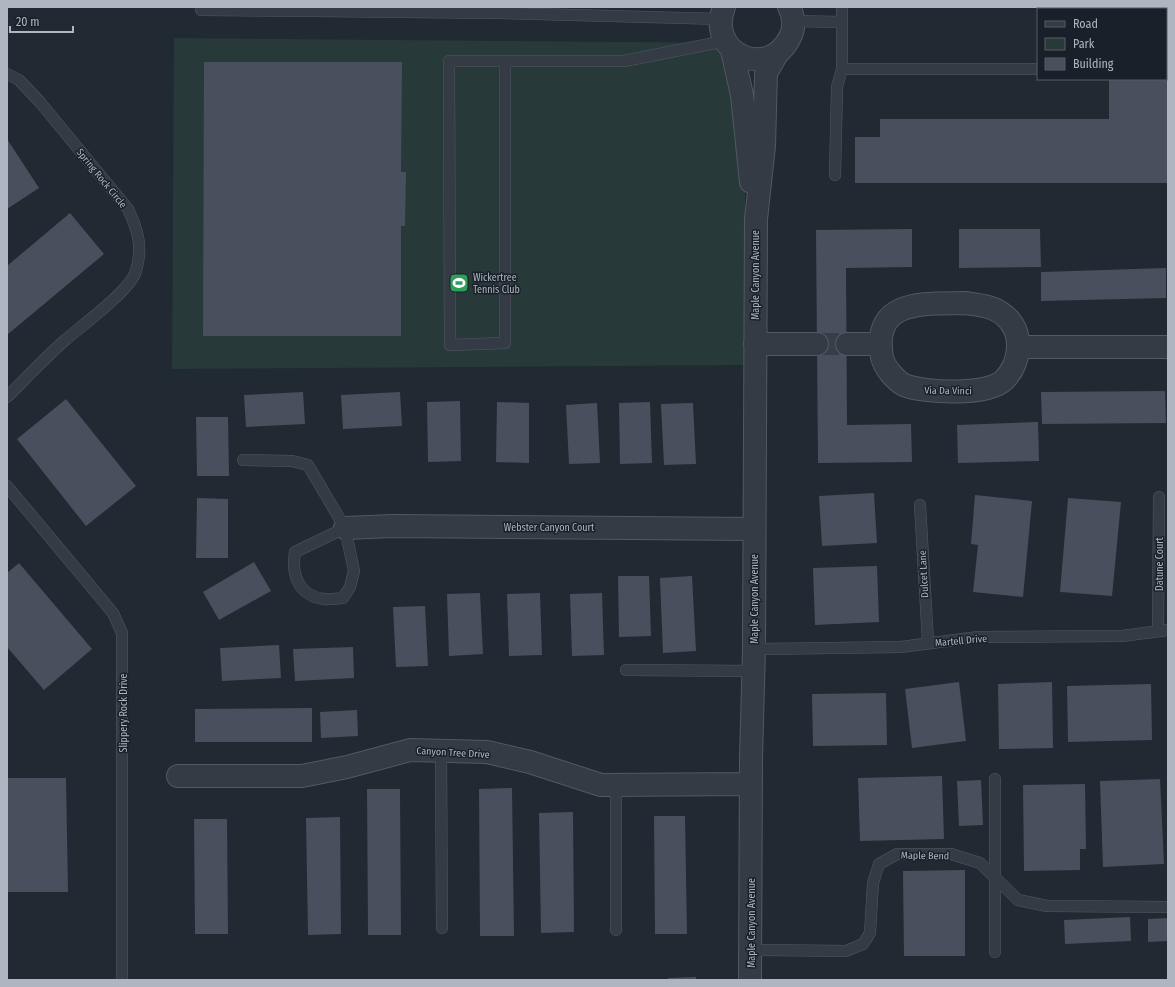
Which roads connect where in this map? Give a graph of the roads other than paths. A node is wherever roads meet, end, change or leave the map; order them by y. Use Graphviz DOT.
graph roads {
  1 [pos="200,7"];
  2 [pos="842,7"];
  3 [pos="258,9"];
  4 [pos="314,9"];
  5 [pos="370,9"];
  6 [pos="431,10"];
  7 [pos="496,10"];
  8 [pos="722,13"];
  9 [pos="791,14"];
  10 [pos="842,22"];
  11 [pos="728,46"];
  12 [pos="777,54"];
  13 [pos="505,61"];
  14 [pos="842,69"];
  15 [pos="1037,70"];
  16 [pos="7,74"];
  17 [pos="835,175"];
  18 [pos="756,219"];
  19 [pos="755,344"];
  20 [pos="817,344"];
  21 [pos="847,344"];
  22 [pos="880,344"];
  23 [pos="1019,347"];
  24 [pos="1168,347"];
  25 [pos="7,397"];
  26 [pos="243,460"];
  27 [pos="7,486"];
  28 [pos="1159,497"];
  29 [pos="920,505"];
  30 [pos="345,528"];
  31 [pos="754,529"];
  32 [pos="1163,631"];
  33 [pos="928,642"];
  34 [pos="754,650"];
  35 [pos="626,670"];
  36 [pos="754,671"];
  37 [pos="442,751"];
  38 [pos="178,776"];
  39 [pos="994,779"];
  40 [pos="751,784"];
  41 [pos="616,785"];
  42 [pos="994,879"];
  43 [pos="1168,907"];
  44 [pos="442,928"];
  45 [pos="616,930"];
  46 [pos="751,950"];
  47 [pos="995,952"];
  48 [pos="122,980"];
  49 [pos="750,980"];
  1 -- 3 [label="lane"];
  2 -- 10 [label="lane"];
  3 -- 4 [label="lane"];
  4 -- 5 [label="lane"];
  5 -- 6 [label="lane"];
  6 -- 7 [label="lane"];
  7 -- 8 [label="lane"];
  8 -- 11 [label="street, Maple Canyon Avenue"];
  9 -- 10 [label="lane"];
  9 -- 12 [label="street, Maple Canyon Avenue"];
  10 -- 14 [label="lane"];
  11 -- 12 [label="street"];
  11 -- 13 [label="lane"];
  11 -- 18 [label="street, Maple Canyon Avenue"];
  12 -- 18 [label="street, Maple Canyon Avenue"];
  13 -- 13 [label="lane"];
  14 -- 15 [label="lane"];
  14 -- 17 [label="lane"];
  16 -- 25 [label="lane, Spring Rock Circle"];
  18 -- 19 [label="street, Maple Canyon Avenue"];
  19 -- 20 [label="street"];
  19 -- 31 [label="street, Maple Canyon Avenue"];
  21 -- 22 [label="street"];
  22 -- 23 [label="street, Via Da Vinci"];
  22 -- 23 [label="street, Via Da Vinci"];
  23 -- 24 [label="street"];
  26 -- 30 [label="lane"];
  27 -- 48 [label="lane, Slippery Rock Drive"];
  28 -- 32 [label="lane, Datune Court"];
  29 -- 33 [label="lane, Dulcet Lane"];
  30 -- 30 [label="lane"];
  30 -- 31 [label="street, Webster Canyon Court"];
  31 -- 34 [label="street, Maple Canyon Avenue"];
  32 -- 33 [label="lane, Martell Drive"];
  33 -- 34 [label="lane, Martell Drive"];
  34 -- 36 [label="street, Maple Canyon Avenue"];
  35 -- 36 [label="lane"];
  36 -- 40 [label="street, Maple Canyon Avenue"];
  37 -- 38 [label="street, Canyon Tree Drive"];
  37 -- 41 [label="street, Canyon Tree Drive"];
  37 -- 44 [label="lane"];
  39 -- 42 [label="lane"];
  40 -- 41 [label="street, Canyon Tree Drive"];
  40 -- 46 [label="street, Maple Canyon Avenue"];
  41 -- 45 [label="lane"];
  42 -- 43 [label="lane, Maple Bend"];
  42 -- 46 [label="lane, Maple Bend"];
  42 -- 47 [label="lane"];
  46 -- 49 [label="street, Maple Canyon Avenue"];
}
